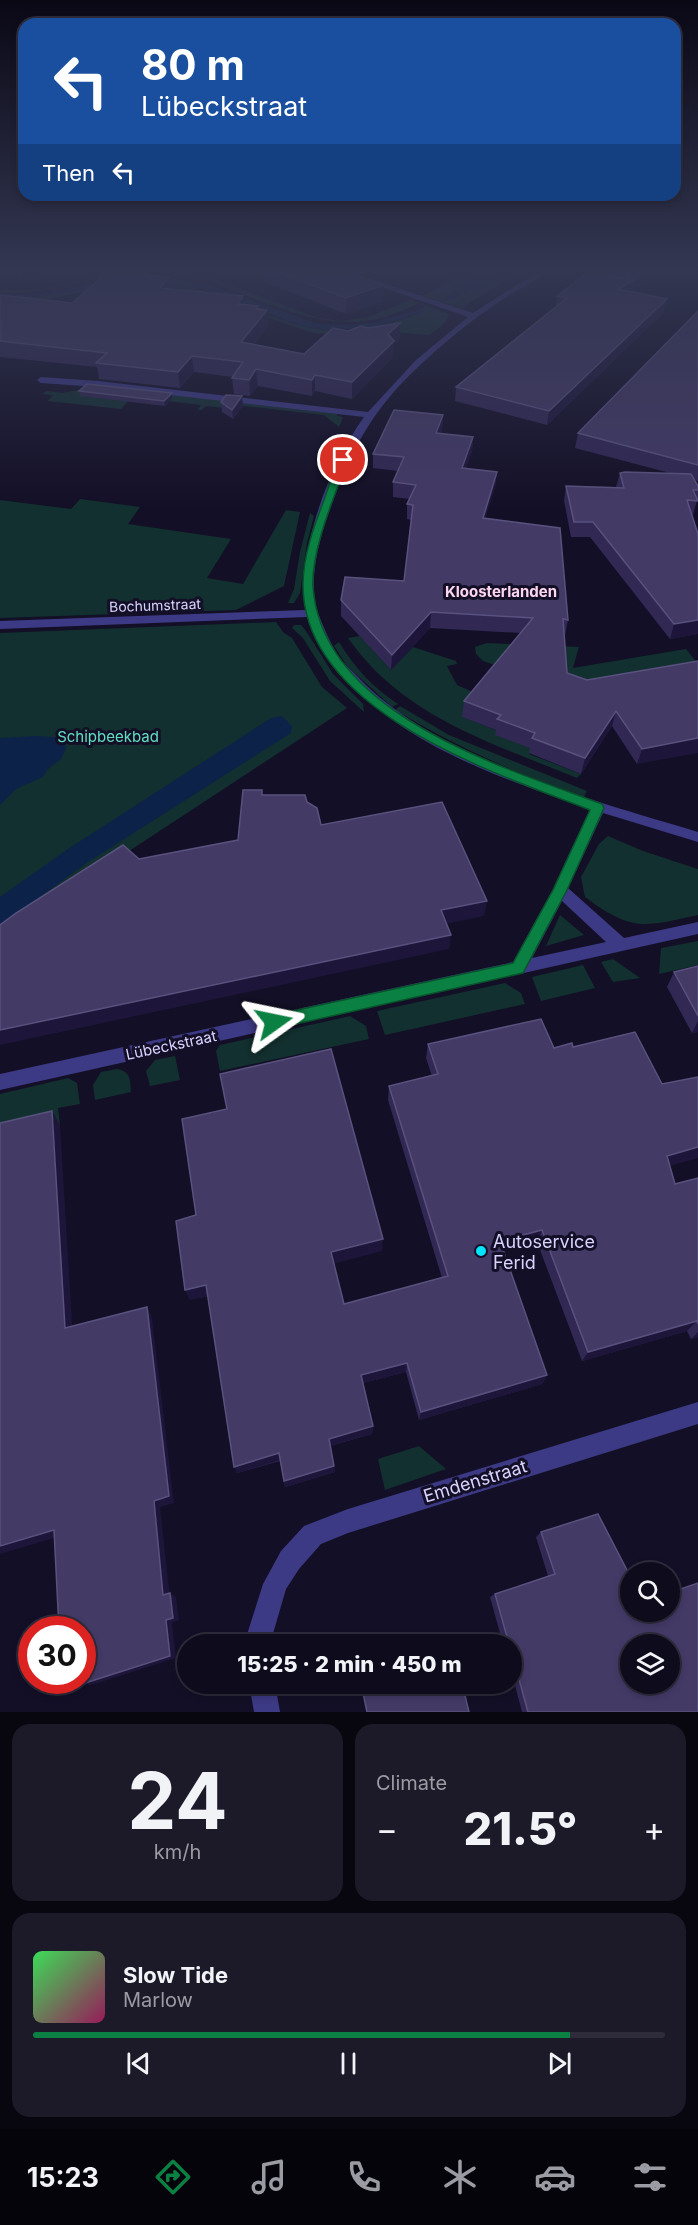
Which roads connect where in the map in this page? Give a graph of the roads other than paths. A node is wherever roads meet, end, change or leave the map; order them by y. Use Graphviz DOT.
graph roads {
  1 [pos="434,349"];
  2 [pos="41,380"];
  3 [pos="370,415"];
  4 [pos="312,614"];
  5 [pos="0,626"];
  6 [pos="598,808"];
  7 [pos="698,837"];
  8 [pos="560,890"];
  9 [pos="698,928"];
  10 [pos="621,945"];
  11 [pos="518,968"];
  12 [pos="0,1082"];
  13 [pos="698,1413"];
  14 [pos="260,1634"];
  15 [pos="264,1694"];
  16 [pos="267,1712"];
  1 -- 3 [label="street"];
  2 -- 3 [label="street"];
  3 -- 4 [label="street"];
  4 -- 5 [label="street, Bochumstraat"];
  4 -- 6 [label="street"];
  6 -- 7 [label="street"];
  6 -- 8 [label="street"];
  8 -- 10 [label="street"];
  8 -- 11 [label="street"];
  9 -- 10 [label="street, Lübeckstraat"];
  10 -- 11 [label="street, Lübeckstraat"];
  11 -- 12 [label="street, Lübeckstraat"];
  13 -- 14 [label="street, Emdenstraat"];
  15 -- 16 [label="street"];
}
